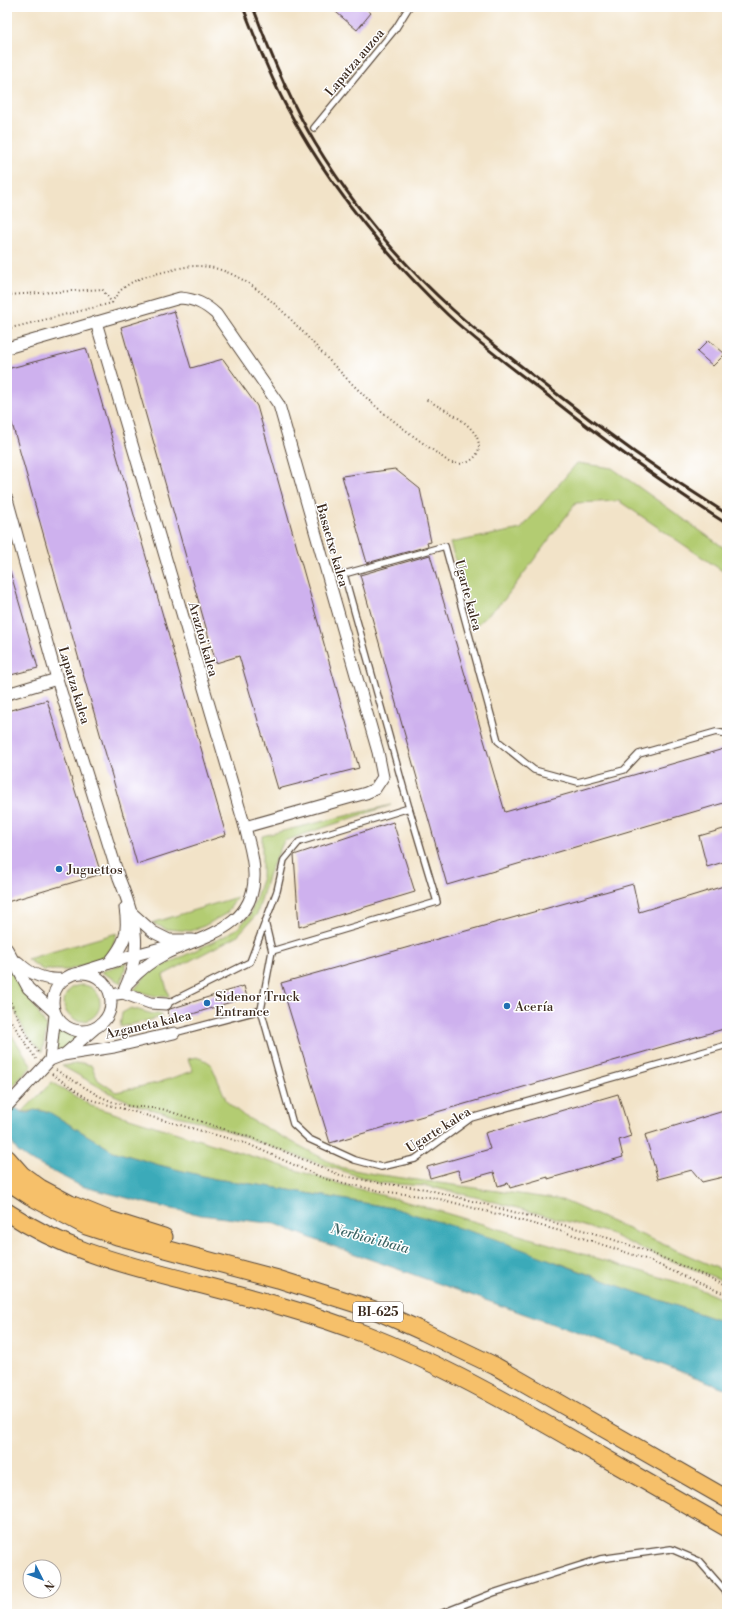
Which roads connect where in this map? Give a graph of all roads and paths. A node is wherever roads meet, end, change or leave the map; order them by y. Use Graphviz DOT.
graph roads {
  1 [pos="409,7"];
  2 [pos="314,128"];
  3 [pos="7,295"];
  4 [pos="112,303"];
  5 [pos="96,322"];
  6 [pos="7,329"];
  7 [pos="7,348"];
  8 [pos="425,399"];
  9 [pos="7,499"];
  10 [pos="58,679"];
  11 [pos="7,694"];
  12 [pos="727,734"];
  13 [pos="409,808"];
  14 [pos="245,827"];
  15 [pos="119,878"];
  16 [pos="133,913"];
  17 [pos="265,921"];
  18 [pos="198,940"];
  19 [pos="272,951"];
  20 [pos="9,953"];
  21 [pos="135,955"];
  22 [pos="109,963"];
  23 [pos="80,973"];
  24 [pos="64,979"];
  25 [pos="129,982"];
  26 [pos="123,993"];
  27 [pos="111,996"];
  28 [pos="166,1004"];
  29 [pos="261,1010"];
  30 [pos="55,1014"];
  31 [pos="94,1029"];
  32 [pos="174,1033"];
  33 [pos="727,1045"];
  34 [pos="63,1055"];
  35 [pos="50,1060"];
  36 [pos="99,1096"];
  37 [pos="88,1099"];
  38 [pos="7,1106"];
  39 [pos="7,1158"];
  40 [pos="7,1181"];
  41 [pos="7,1212"];
  42 [pos="727,1285"];
  43 [pos="326,1294"];
  44 [pos="727,1295"];
  45 [pos="727,1499"];
  46 [pos="726,1528"];
  47 [pos="727,1593"];
  48 [pos="440,1614"];
  1 -- 2 [label="lane, Lapatza auzoa"];
  3 -- 4 [label="path"];
  4 -- 6 [label="path"];
  4 -- 8 [label="path"];
  5 -- 7 [label="street"];
  5 -- 14 [label="street, Araztoi kalea"];
  5 -- 14 [label="street, Basaetxe kalea"];
  9 -- 10 [label="street, Lapatza kalea"];
  10 -- 11 [label="street"];
  10 -- 15 [label="street, Lapatza kalea"];
  12 -- 13 [label="lane, Ugarte kalea"];
  13 -- 17 [label="lane"];
  13 -- 19 [label="lane, Ugarte kalea"];
  14 -- 18 [label="street, Araztoi kalea"];
  15 -- 16 [label="street"];
  15 -- 22 [label="street"];
  16 -- 18 [label="street"];
  16 -- 21 [label="street"];
  17 -- 19 [label="lane, Ugarte kalea"];
  17 -- 28 [label="lane"];
  18 -- 21 [label="street"];
  18 -- 25 [label="street"];
  19 -- 29 [label="lane, Ugarte kalea"];
  20 -- 24 [label="street"];
  20 -- 30 [label="street, Azganeta kalea"];
  21 -- 22 [label="street"];
  21 -- 25 [label="street"];
  22 -- 23 [label="street"];
  23 -- 24 [label="street"];
  23 -- 27 [label="street"];
  24 -- 30 [label="street"];
  25 -- 26 [label="street"];
  26 -- 27 [label="street"];
  26 -- 28 [label="street, Azganeta kalea"];
  27 -- 31 [label="street, Azganeta kalea"];
  29 -- 32 [label="lane, Azganeta kalea"];
  29 -- 33 [label="lane, Ugarte kalea"];
  30 -- 31 [label="street, Azganeta kalea"];
  30 -- 35 [label="street"];
  31 -- 34 [label="street, Azganeta kalea"];
  32 -- 34 [label="street, Azganeta kalea"];
  34 -- 35 [label="street, Azganeta kalea"];
  35 -- 38 [label="street"];
  36 -- 42 [label="path"];
  37 -- 44 [label="path"];
  39 -- 43 [label="main road"];
  40 -- 43 [label="main road, BI-625"];
  41 -- 46 [label="main road, BI-625"];
  43 -- 45 [label="main road, BI-625"];
  47 -- 48 [label="lane"];
}
